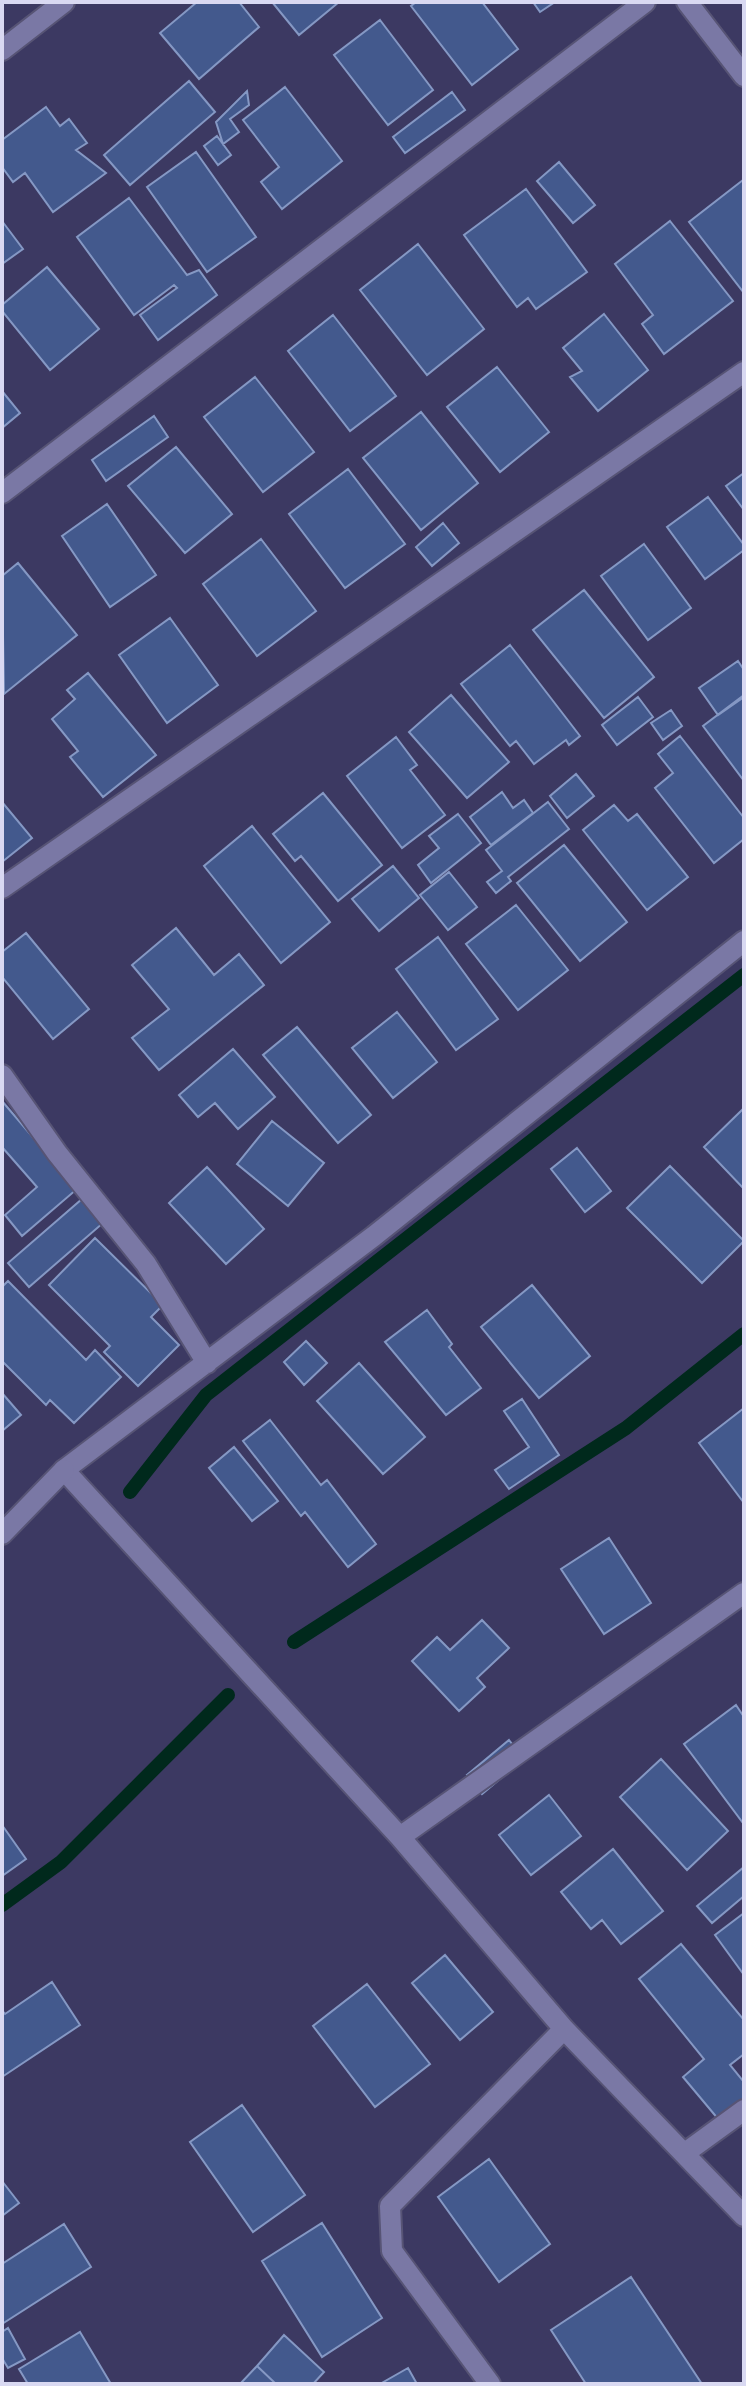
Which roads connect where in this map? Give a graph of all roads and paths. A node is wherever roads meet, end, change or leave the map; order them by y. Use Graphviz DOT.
graph roads {
  1 [pos="64,2"];
  2 [pos="645,2"];
  3 [pos="687,2"];
  4 [pos="2,50"];
  5 [pos="744,76"];
  6 [pos="744,372"];
  7 [pos="2,493"];
  8 [pos="2,888"];
  9 [pos="744,941"];
  10 [pos="2,1075"];
  11 [pos="207,1363"];
  12 [pos="64,1470"];
  13 [pos="2,1534"];
  14 [pos="744,1593"];
  15 [pos="400,1837"];
  16 [pos="564,2029"];
  17 [pos="744,2110"];
  18 [pos="685,2153"];
  19 [pos="744,2216"];
  20 [pos="490,2384"];
  1 -- 4 [label="street"];
  2 -- 7 [label="street"];
  3 -- 5 [label="street"];
  6 -- 8 [label="street"];
  9 -- 11 [label="street"];
  10 -- 11 [label="street"];
  11 -- 12 [label="street"];
  12 -- 13 [label="street"];
  12 -- 15 [label="street"];
  14 -- 15 [label="street"];
  15 -- 16 [label="street"];
  16 -- 18 [label="street"];
  16 -- 20 [label="street"];
  17 -- 18 [label="street"];
  18 -- 19 [label="street"];
}
